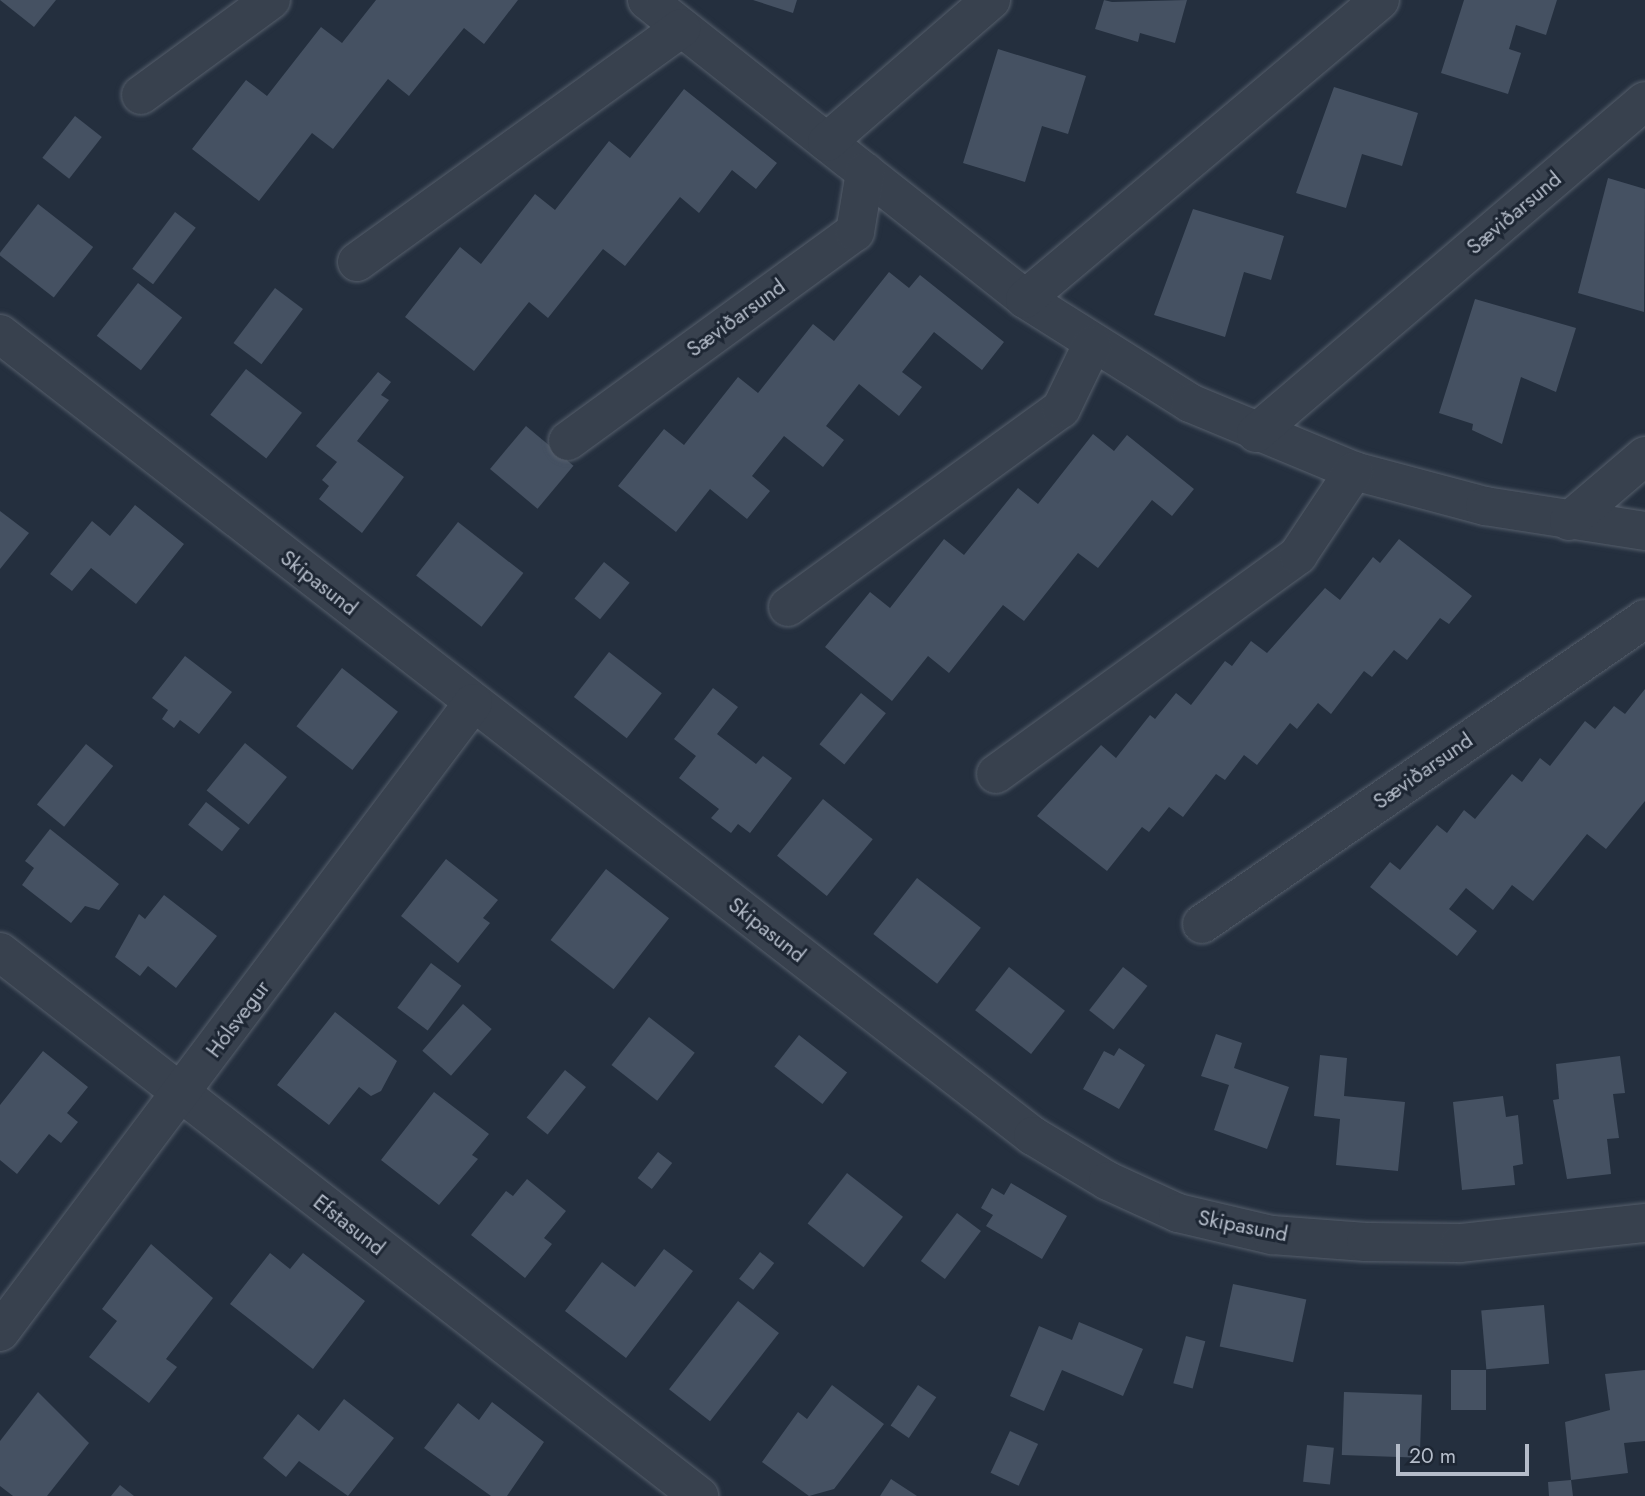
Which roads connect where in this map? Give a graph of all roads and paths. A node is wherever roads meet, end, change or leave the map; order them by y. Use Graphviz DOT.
graph roads {
  1 [pos="271,0"];
  2 [pos="647,0"];
  3 [pos="991,0"];
  4 [pos="1380,0"];
  5 [pos="682,28"];
  6 [pos="141,95"];
  7 [pos="1645,101"];
  8 [pos="827,142"];
  9 [pos="865,172"];
  10 [pos="357,262"];
  11 [pos="1025,299"];
  12 [pos="0,334"];
  13 [pos="1092,345"];
  14 [pos="1256,433"];
  15 [pos="568,441"];
  16 [pos="1645,456"];
  17 [pos="1354,471"];
  18 [pos="1569,521"];
  19 [pos="1645,531"];
  20 [pos="788,607"];
  21 [pos="1645,619"];
  22 [pos="473,704"];
  23 [pos="996,774"];
  24 [pos="1202,924"];
  25 [pos="0,952"];
  26 [pos="181,1095"];
  27 [pos="1645,1223"];
  28 [pos="0,1332"];
  29 [pos="699,1496"];
  1 -- 6 [label="street"];
  2 -- 5 [label="street"];
  3 -- 8 [label="street"];
  4 -- 11 [label="street"];
  5 -- 8 [label="street"];
  5 -- 10 [label="street"];
  7 -- 14 [label="street, Sæviðarsund"];
  8 -- 9 [label="street"];
  9 -- 11 [label="street"];
  9 -- 15 [label="street, Sæviðarsund"];
  11 -- 13 [label="street"];
  12 -- 22 [label="street, Skipasund"];
  13 -- 14 [label="street"];
  13 -- 20 [label="street"];
  14 -- 17 [label="street"];
  16 -- 18 [label="street"];
  17 -- 18 [label="street"];
  17 -- 23 [label="street"];
  18 -- 19 [label="street"];
  21 -- 24 [label="street, Sæviðarsund"];
  22 -- 26 [label="street, Hólsvegur"];
  22 -- 27 [label="street, Skipasund"];
  25 -- 26 [label="street, Efstasund"];
  26 -- 28 [label="street, Hólsvegur"];
  26 -- 29 [label="street, Efstasund"];
}
